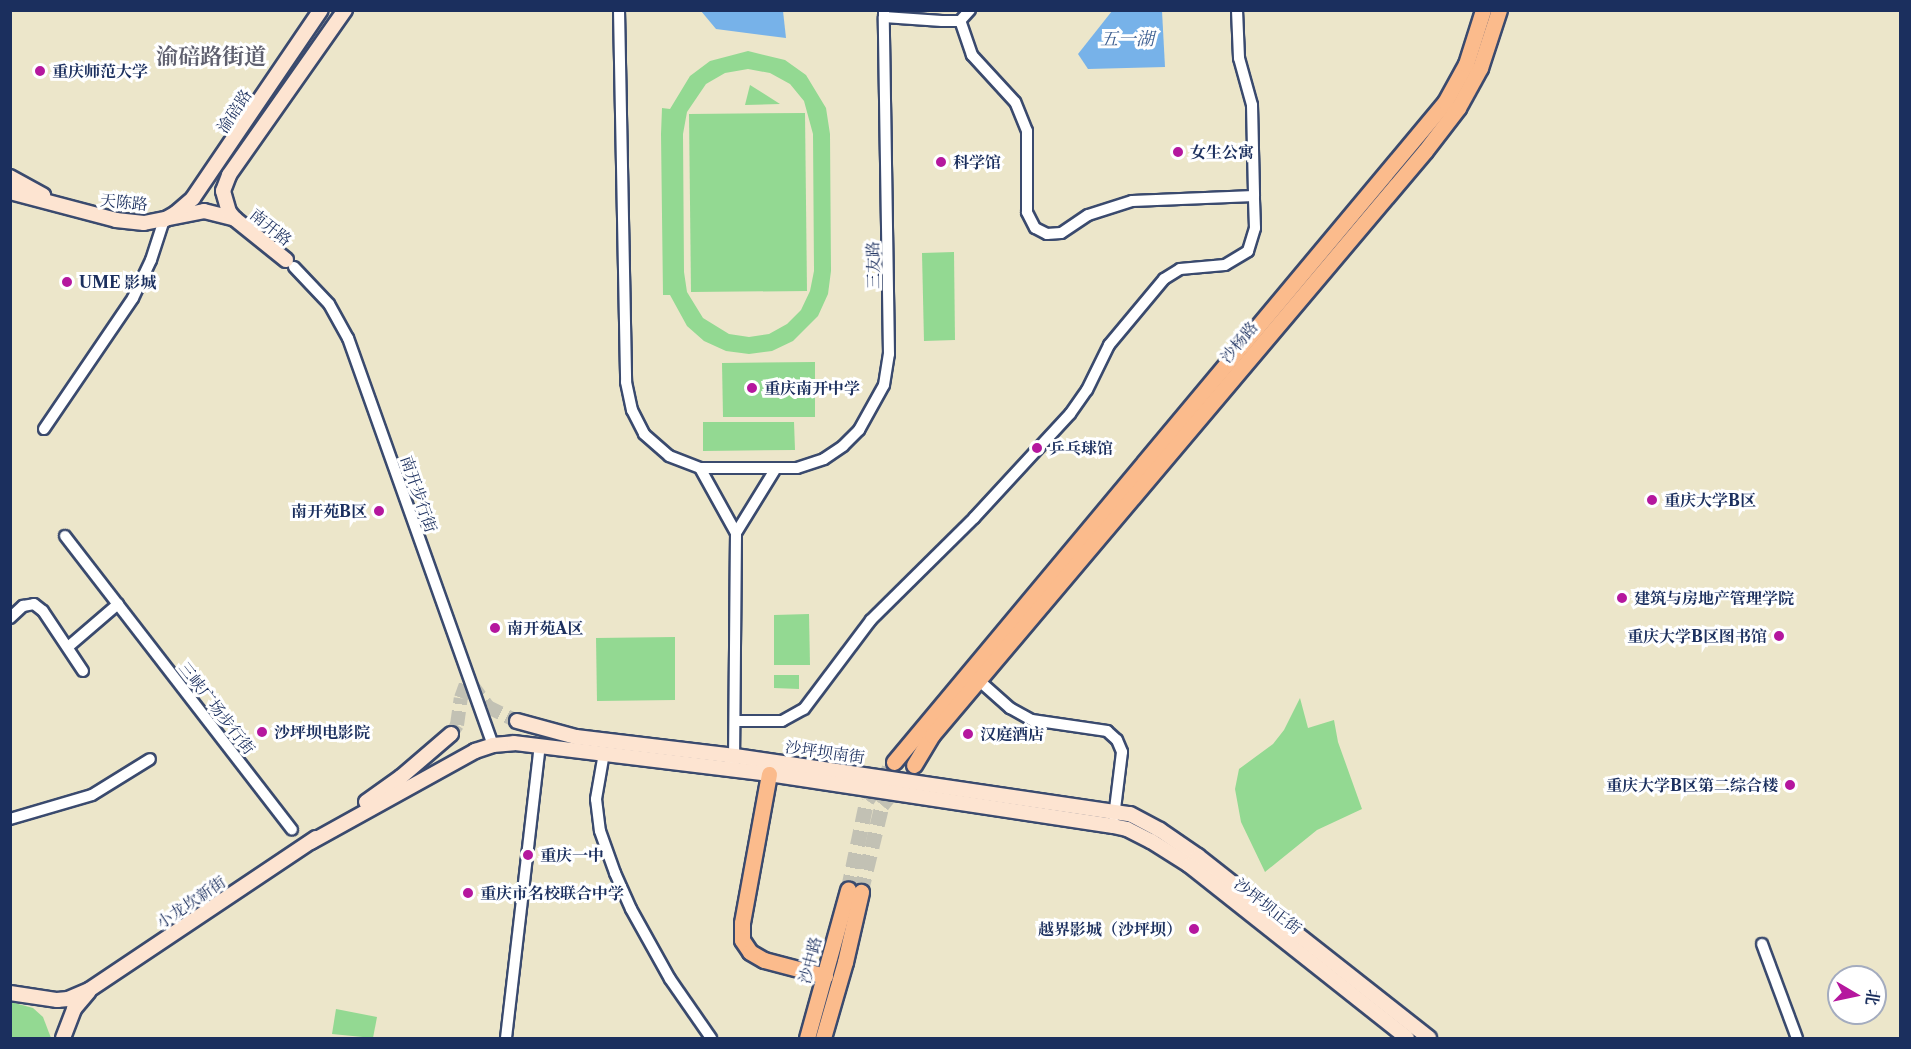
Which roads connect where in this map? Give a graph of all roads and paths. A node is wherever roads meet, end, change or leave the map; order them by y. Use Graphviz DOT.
graph roads {
  1 [pos="321,10"];
  2 [pos="345,10"];
  3 [pos="619,10"];
  4 [pos="970,10"];
  5 [pos="1237,10"];
  6 [pos="1483,10"];
  7 [pos="1499,10"];
  8 [pos="884,14"];
  9 [pos="960,21"];
  10 [pos="10,177"];
  11 [pos="10,184"];
  12 [pos="10,192"];
  13 [pos="1254,196"];
  14 [pos="81,212"];
  15 [pos="235,219"];
  16 [pos="164,220"];
  17 [pos="290,263"];
  18 [pos="44,429"];
  19 [pos="700,468"];
  20 [pos="776,468"];
  21 [pos="736,533"];
  22 [pos="64,536"];
  23 [pos="118,604"];
  24 [pos="10,618"];
  25 [pos="68,647"];
  26 [pos="84,671"];
  27 [pos="974,676"];
  28 [pos="517,721"];
  29 [pos="735,721"];
  30 [pos="451,734"];
  31 [pos="493,745"];
  32 [pos="540,745"];
  33 [pos="604,753"];
  34 [pos="150,759"];
  35 [pos="894,762"];
  36 [pos="734,763"];
  37 [pos="914,765"];
  38 [pos="769,774"];
  39 [pos="1114,811"];
  40 [pos="1130,814"];
  41 [pos="10,819"];
  42 [pos="1095,824"];
  43 [pos="1113,826"];
  44 [pos="292,830"];
  45 [pos="311,842"];
  46 [pos="1762,944"];
  47 [pos="825,976"];
  48 [pos="89,990"];
  49 [pos="10,993"];
  50 [pos="63,1038"];
  51 [pos="506,1038"];
  52 [pos="711,1038"];
  53 [pos="807,1038"];
  54 [pos="823,1038"];
  55 [pos="1407,1038"];
  56 [pos="1429,1038"];
  57 [pos="1797,1038"];
  1 -- 16 [label="main road, 渝碚路"];
  2 -- 15 [label="main road, 渝碚路"];
  3 -- 19 [label="street"];
  4 -- 9 [label="street"];
  5 -- 13 [label="street"];
  6 -- 27 [label="main road, 沙杨路"];
  7 -- 27 [label="main road, 沙杨路"];
  8 -- 9 [label="street"];
  8 -- 20 [label="street, 三友路"];
  9 -- 13 [label="street"];
  10 -- 14 [label="main road"];
  11 -- 14 [label="main road"];
  12 -- 14 [label="main road, 天陈路"];
  13 -- 29 [label="street"];
  14 -- 16 [label="main road, 天陈路"];
  15 -- 16 [label="main road, 天陈路"];
  15 -- 17 [label="main road, 南开路"];
  16 -- 18 [label="street"];
  17 -- 31 [label="street, 南开步行街"];
  19 -- 20 [label="street, 三友路"];
  19 -- 21 [label="street"];
  20 -- 21 [label="street"];
  21 -- 29 [label="street"];
  22 -- 23 [label="street, 三峡广场步行街"];
  23 -- 25 [label="street"];
  23 -- 44 [label="street, 三峡广场步行街"];
  24 -- 25 [label="street"];
  25 -- 26 [label="street"];
  27 -- 35 [label="main road"];
  27 -- 37 [label="main road"];
  27 -- 39 [label="street"];
  28 -- 36 [label="main road, 沙坪坝南街"];
  29 -- 36 [label="street"];
  30 -- 45 [label="main road, 小龙坎新街"];
  31 -- 32 [label="main road, 沙坪坝南街"];
  31 -- 45 [label="main road, 小龙坎新街"];
  32 -- 33 [label="main road, 沙坪坝南街"];
  32 -- 51 [label="street"];
  33 -- 36 [label="main road, 沙坪坝南街"];
  33 -- 52 [label="street"];
  34 -- 41 [label="street"];
  36 -- 38 [label="main road, 沙坪坝南街"];
  36 -- 39 [label="main road, 沙坪坝南街"];
  38 -- 42 [label="main road, 沙坪坝南街"];
  38 -- 47 [label="main road"];
  39 -- 40 [label="main road, 沙坪坝南街"];
  39 -- 43 [label="street"];
  40 -- 56 [label="main road, 沙坪坝正街"];
  42 -- 43 [label="main road, 沙坪坝正街"];
  43 -- 55 [label="main road, 沙坪坝正街"];
  45 -- 48 [label="main road, 小龙坎新街"];
  46 -- 57 [label="street"];
  47 -- 53 [label="main road, 沙中路"];
  47 -- 54 [label="main road, 沙中路"];
  48 -- 49 [label="main road, 小龙坎新街"];
  48 -- 50 [label="main road, 小龙坎新街"];
}
